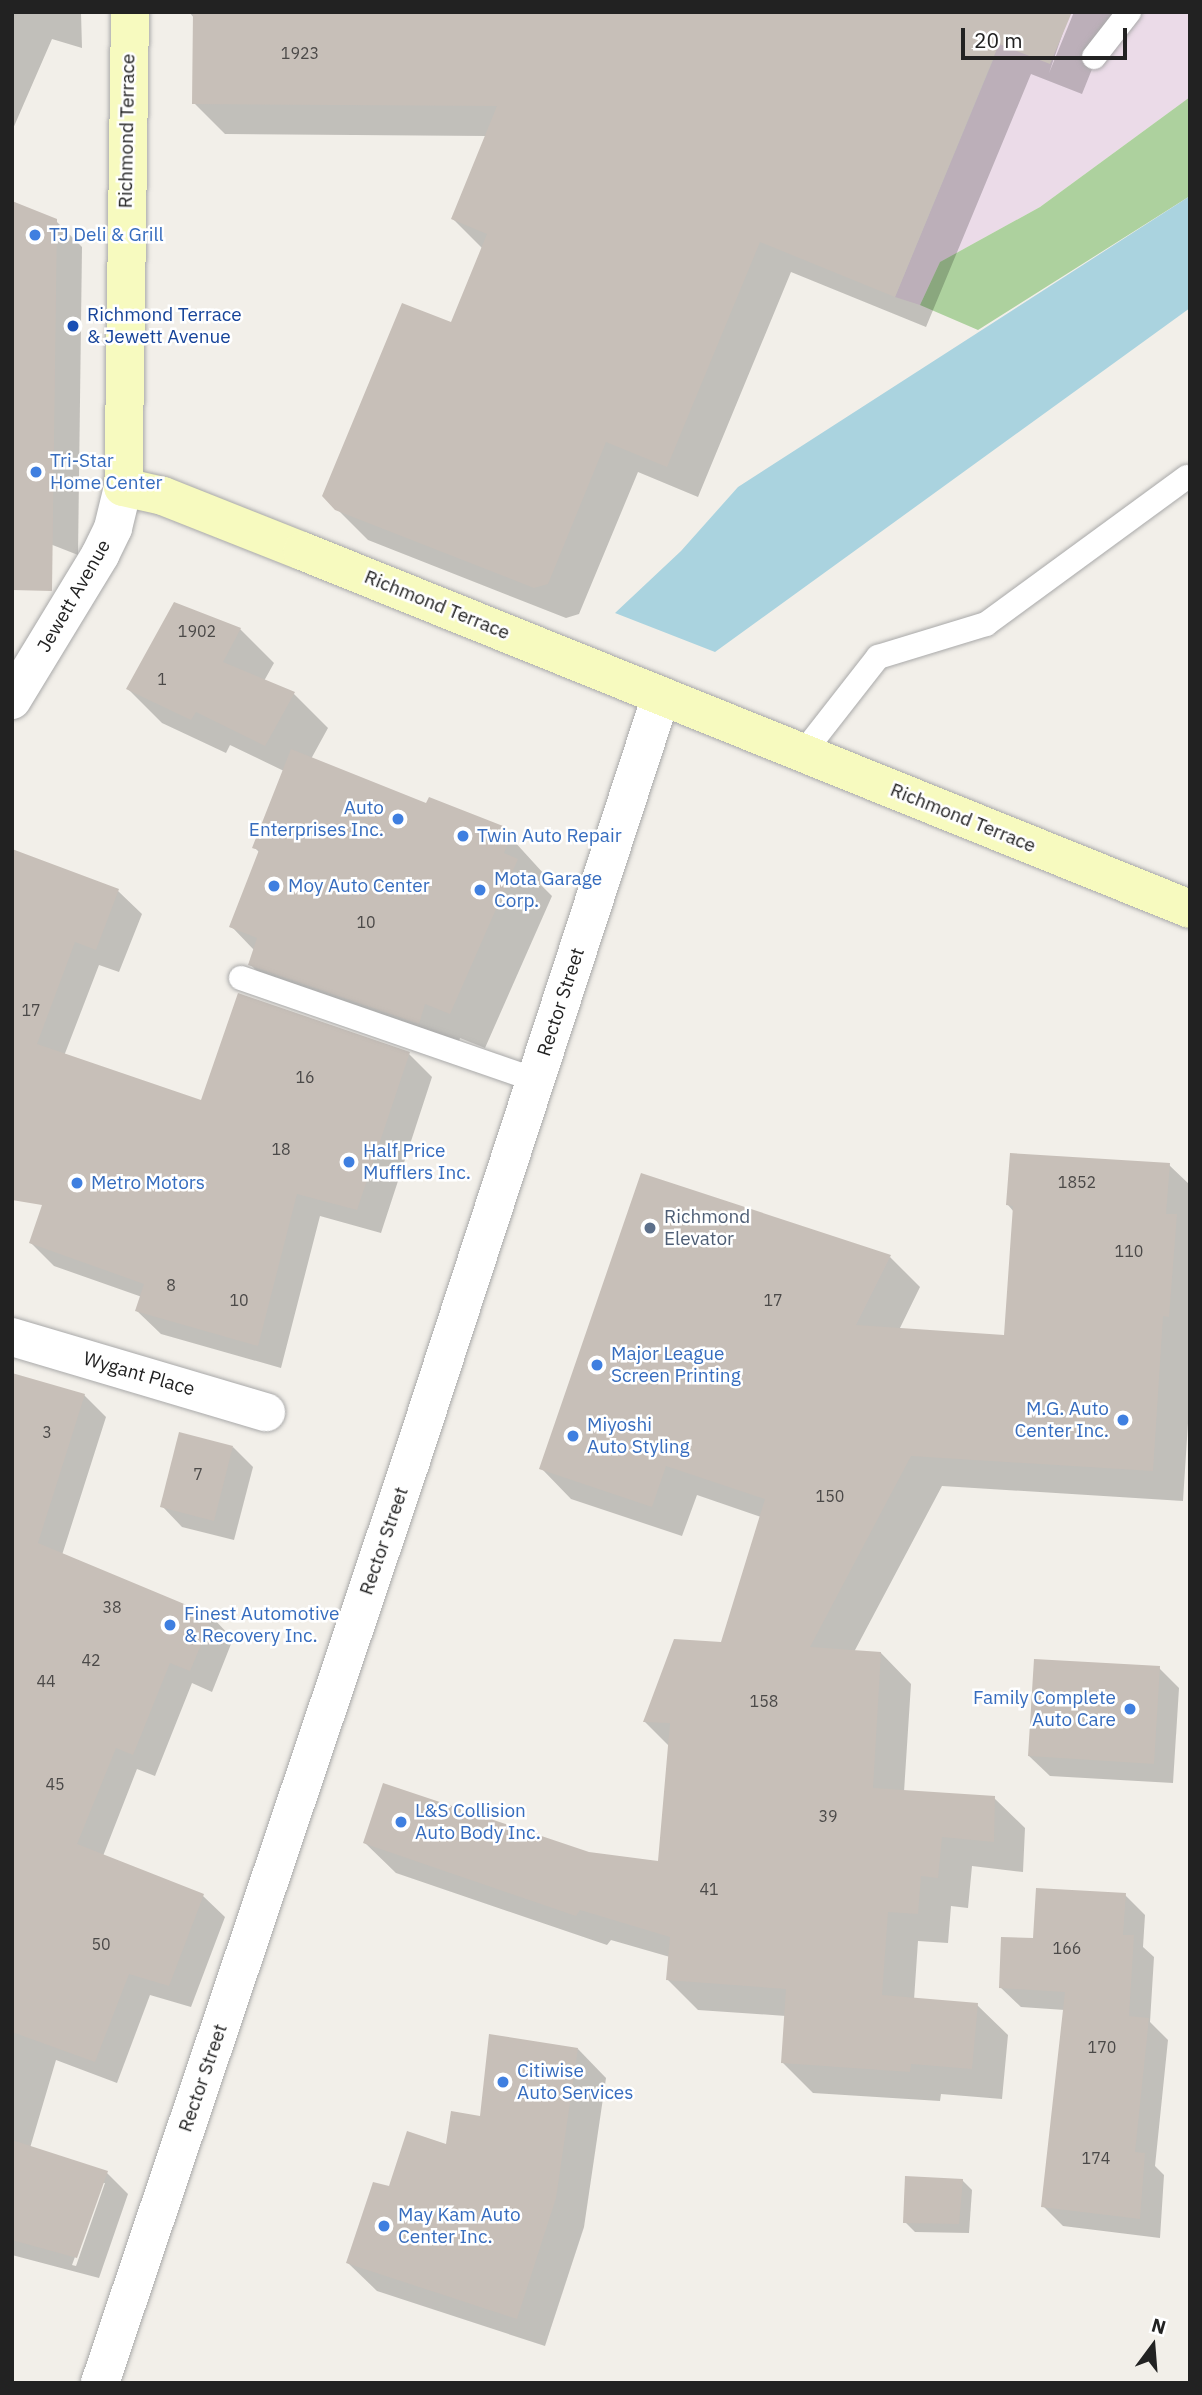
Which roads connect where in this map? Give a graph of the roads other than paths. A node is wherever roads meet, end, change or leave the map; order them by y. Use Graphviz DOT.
graph roads {
  1 [pos="130,12"];
  2 [pos="1129,12"];
  3 [pos="1094,57"];
  4 [pos="1187,477"];
  5 [pos="123,487"];
  6 [pos="661,696"];
  7 [pos="12,700"];
  8 [pos="803,753"];
  9 [pos="1190,909"];
  10 [pos="241,978"];
  11 [pos="536,1080"];
  12 [pos="12,1337"];
  13 [pos="266,1412"];
  14 [pos="100,2383"];
  1 -- 5 [label="main road, Richmond Terrace"];
  2 -- 3 [label="lane"];
  4 -- 8 [label="lane"];
  5 -- 6 [label="main road, Richmond Terrace"];
  5 -- 7 [label="street, Jewett Avenue"];
  6 -- 8 [label="main road, Richmond Terrace"];
  6 -- 11 [label="street, Rector Street"];
  8 -- 9 [label="main road, Richmond Terrace"];
  10 -- 11 [label="lane"];
  11 -- 14 [label="street, Rector Street"];
  12 -- 13 [label="street, Wygant Place"];
}
